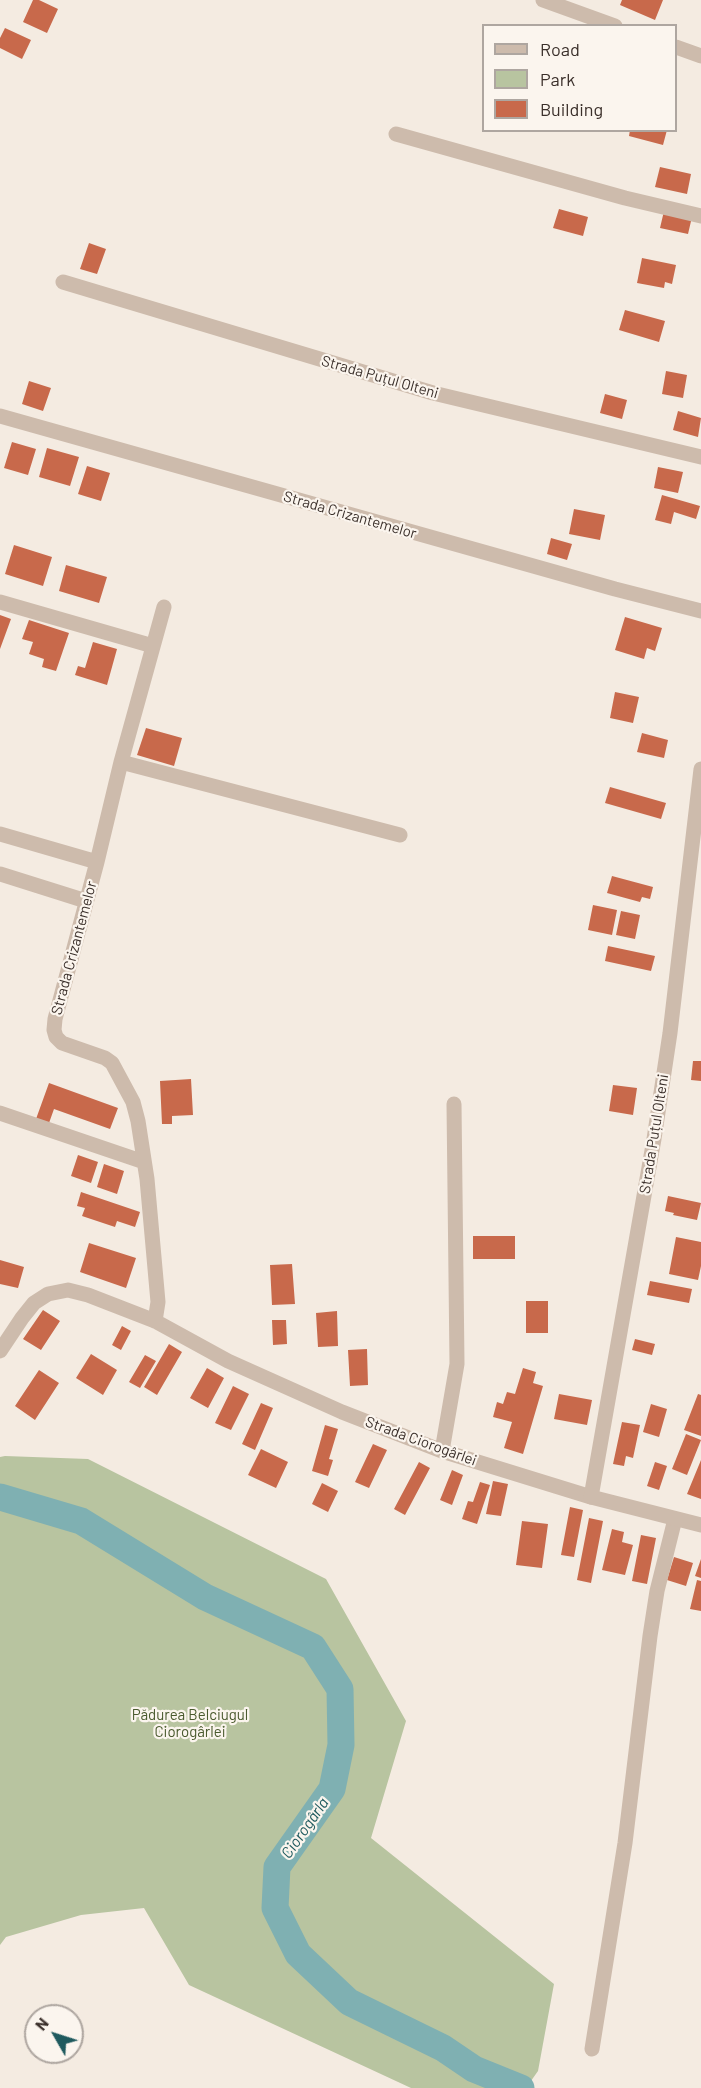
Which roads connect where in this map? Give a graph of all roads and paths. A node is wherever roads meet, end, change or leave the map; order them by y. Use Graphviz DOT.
graph roads {
  1 [pos="543,0"];
  2 [pos="609,24"];
  3 [pos="677,48"];
  4 [pos="701,56"];
  5 [pos="396,134"];
  6 [pos="701,216"];
  7 [pos="63,282"];
  8 [pos="0,416"];
  9 [pos="701,457"];
  10 [pos="0,602"];
  11 [pos="164,607"];
  12 [pos="701,611"];
  13 [pos="153,646"];
  14 [pos="121,762"];
  15 [pos="701,770"];
  16 [pos="0,834"];
  17 [pos="400,835"];
  18 [pos="97,862"];
  19 [pos="0,874"];
  20 [pos="86,901"];
  21 [pos="454,1104"];
  22 [pos="0,1113"];
  23 [pos="144,1162"];
  24 [pos="155,1321"];
  25 [pos="0,1352"];
  26 [pos="442,1451"];
  27 [pos="591,1497"];
  28 [pos="675,1519"];
  29 [pos="701,1525"];
  30 [pos="592,2049"];
  1 -- 2 [label="street"];
  3 -- 4 [label="street"];
  5 -- 6 [label="street"];
  7 -- 9 [label="street, Strada Puțul Olteni"];
  8 -- 12 [label="street, Strada Crizantemelor"];
  10 -- 13 [label="street"];
  11 -- 13 [label="street, Strada Crizantemelor"];
  13 -- 14 [label="street, Strada Crizantemelor"];
  14 -- 17 [label="street"];
  14 -- 18 [label="street, Strada Crizantemelor"];
  15 -- 27 [label="street, Strada Puțul Olteni"];
  16 -- 18 [label="street"];
  18 -- 20 [label="street, Strada Crizantemelor"];
  19 -- 20 [label="street"];
  20 -- 23 [label="street, Strada Crizantemelor"];
  21 -- 26 [label="street"];
  22 -- 23 [label="street"];
  23 -- 24 [label="street, Strada Crizantemelor"];
  24 -- 25 [label="street, Strada Ciorogârlei"];
  24 -- 26 [label="street, Strada Ciorogârlei"];
  26 -- 27 [label="street, Strada Ciorogârlei"];
  27 -- 28 [label="street, Strada Ciorogârlei"];
  28 -- 29 [label="street, Strada Ciorogârlei"];
  28 -- 30 [label="street"];
}
